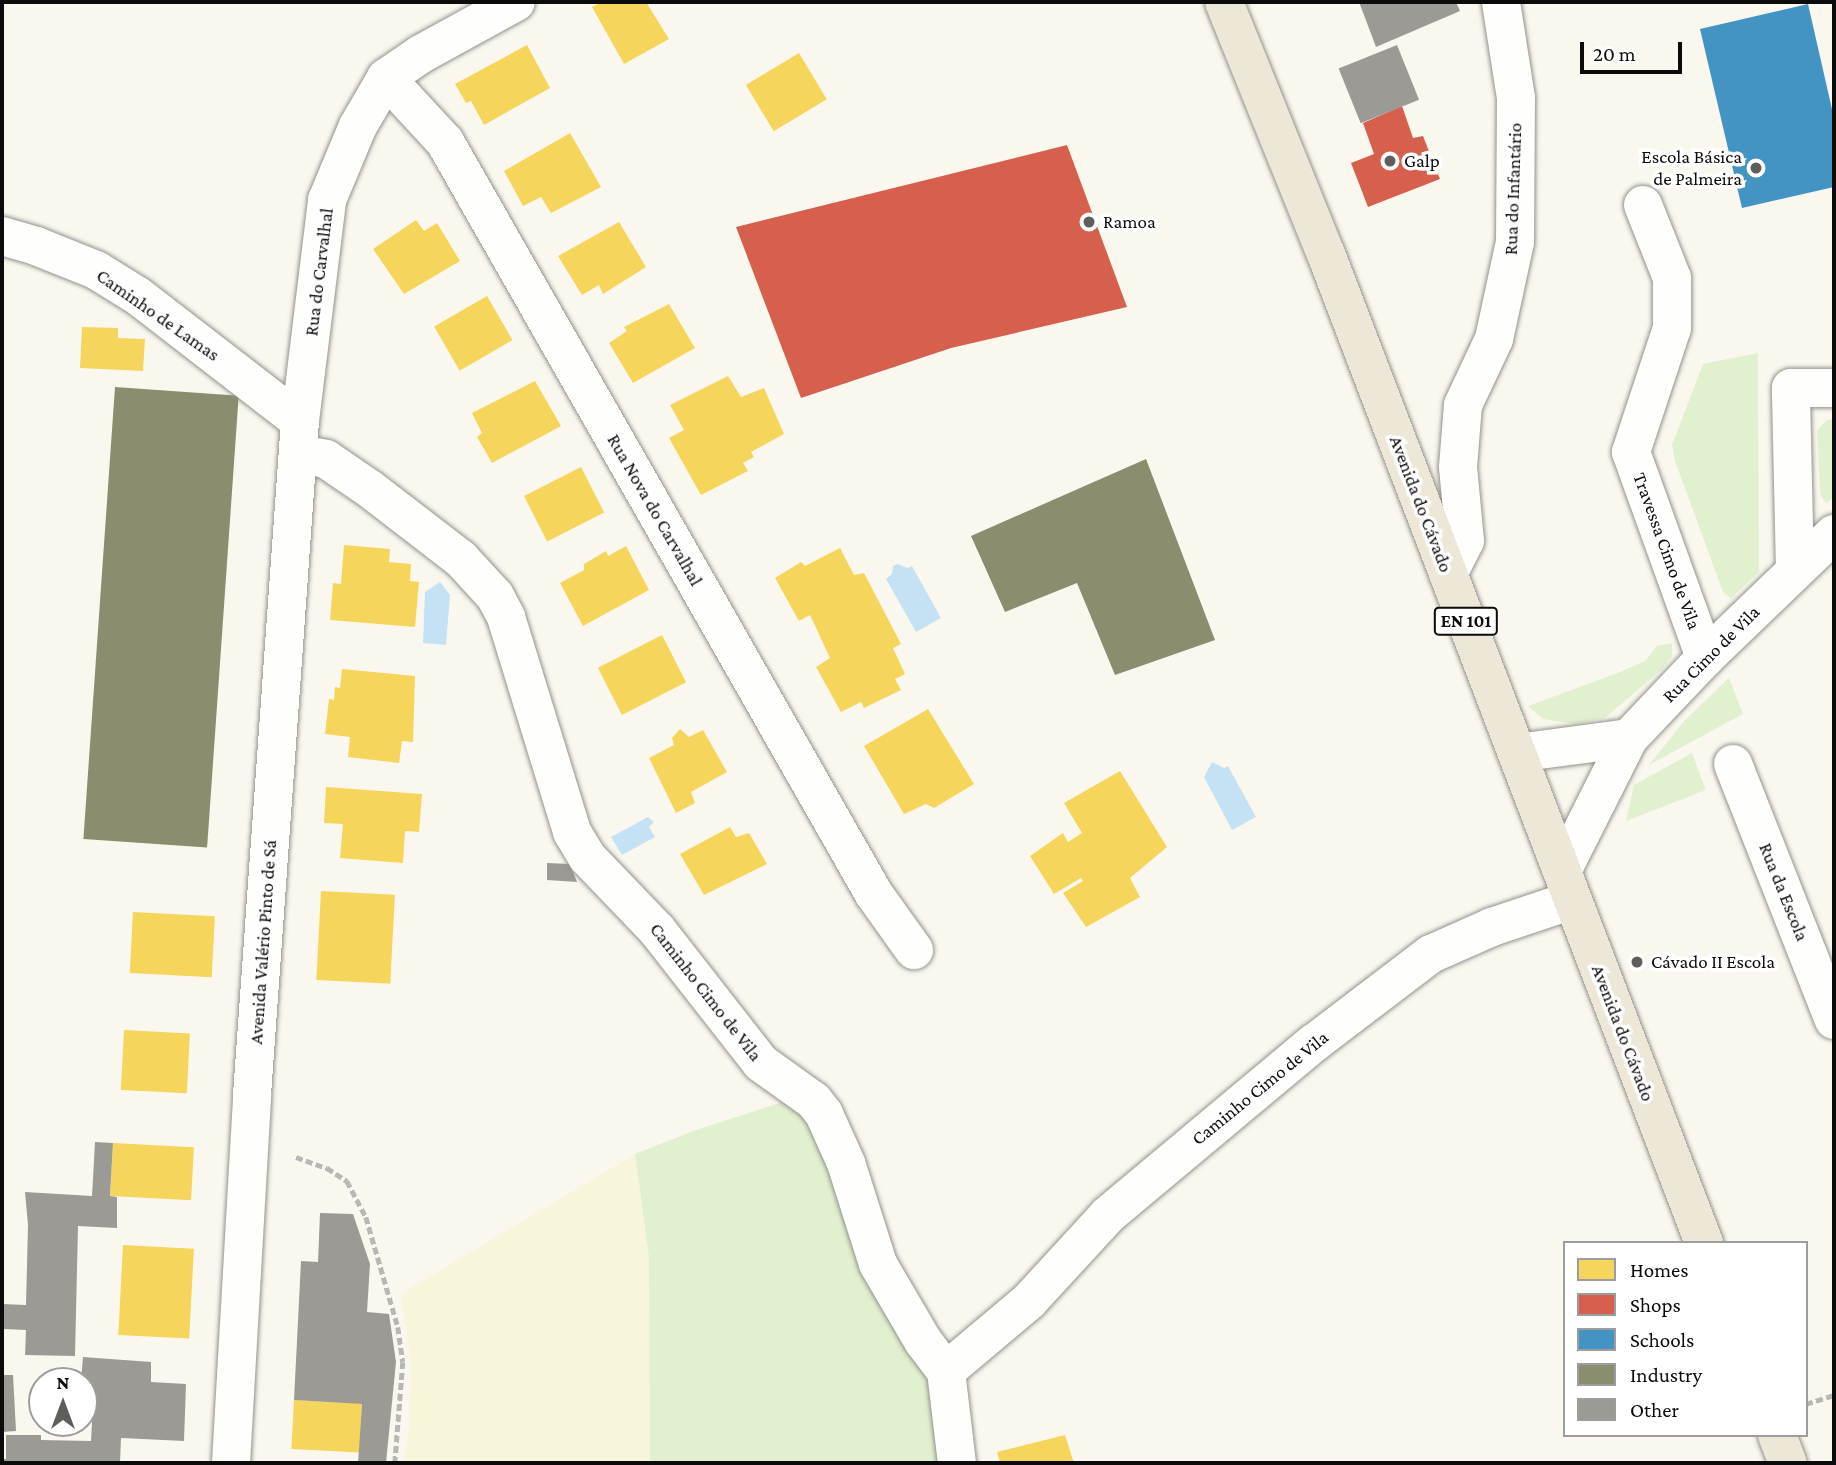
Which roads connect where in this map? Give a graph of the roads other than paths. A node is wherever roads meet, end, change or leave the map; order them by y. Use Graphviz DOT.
graph roads {
  1 [pos="516,2"];
  2 [pos="1224,2"];
  3 [pos="1501,2"];
  4 [pos="386,78"];
  5 [pos="1643,205"];
  6 [pos="2,236"];
  7 [pos="1834,388"];
  8 [pos="299,438"];
  9 [pos="1834,534"];
  10 [pos="1796,571"];
  11 [pos="1448,574"];
  12 [pos="1706,658"];
  13 [pos="1629,738"];
  14 [pos="1517,753"];
  15 [pos="1733,764"];
  16 [pos="1567,885"];
  17 [pos="914,950"];
  18 [pos="1834,1020"];
  19 [pos="1703,1241"];
  20 [pos="946,1371"];
  21 [pos="1778,1437"];
  22 [pos="231,1463"];
  23 [pos="957,1463"];
  24 [pos="1788,1463"];
  1 -- 4 [label="street, Rua do Carvalhal"];
  2 -- 11 [label="main road, Avenida do Cávado / EN 101"];
  3 -- 11 [label="street, Rua do Infantário"];
  4 -- 8 [label="street, Rua do Carvalhal"];
  4 -- 17 [label="street, Rua Nova do Carvalhal"];
  5 -- 12 [label="street, Travessa Cimo de Vila"];
  6 -- 8 [label="street, Caminho de Lamas"];
  7 -- 10 [label="street"];
  8 -- 20 [label="street, Caminho Cimo de Vila"];
  8 -- 22 [label="street, Avenida Valério Pinto de Sá"];
  9 -- 10 [label="street, Rua Cimo de Vila"];
  10 -- 12 [label="street, Rua Cimo de Vila"];
  11 -- 14 [label="main road, Avenida do Cávado / EN 101"];
  12 -- 13 [label="street, Rua Cimo de Vila"];
  13 -- 14 [label="street"];
  13 -- 16 [label="street, Rua Cimo de Vila"];
  14 -- 16 [label="main road, Avenida do Cávado / EN 101"];
  15 -- 18 [label="street, Rua da Escola"];
  16 -- 19 [label="main road, Avenida do Cávado / EN 101"];
  16 -- 20 [label="street, Caminho Cimo de Vila"];
  20 -- 23 [label="street"];
  21 -- 24 [label="main road"];
}
